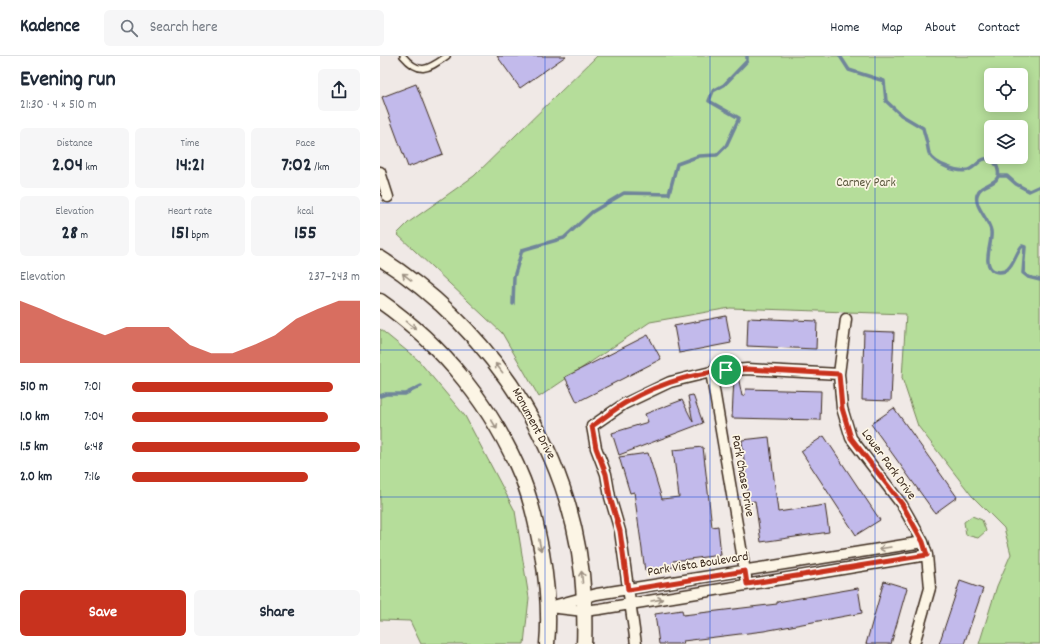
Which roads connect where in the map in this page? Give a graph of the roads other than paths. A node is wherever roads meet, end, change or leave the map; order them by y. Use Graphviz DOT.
graph roads {
  1 [pos="403,56"];
  2 [pos="447,56"];
  3 [pos="380,172"];
  4 [pos="388,198"];
  5 [pos="380,258"];
  6 [pos="380,301"];
  7 [pos="846,319"];
  8 [pos="711,372"];
  9 [pos="839,374"];
  10 [pos="923,542"];
  11 [pos="927,555"];
  12 [pos="745,571"];
  13 [pos="747,584"];
  14 [pos="628,590"];
  15 [pos="584,604"];
  16 [pos="630,604"];
  17 [pos="549,607"];
  18 [pos="547,644"];
  19 [pos="584,644"];
  20 [pos="636,644"];
  21 [pos="914,644"];
  1 -- 2 [label="lane"];
  3 -- 4 [label="street"];
  15 -- 5 [label="main road, Monument Drive, one-way"];
  6 -- 17 [label="main road, one-way"];
  7 -- 9 [label="street, Lower Park Drive"];
  8 -- 9 [label="street"];
  8 -- 12 [label="street, Park Chase Drive"];
  8 -- 14 [label="street"];
  9 -- 10 [label="street, Lower Park Drive"];
  10 -- 11 [label="street, Lower Park Drive"];
  10 -- 12 [label="street, Park Vista Boulevard, one-way"];
  11 -- 13 [label="street, Park Vista Boulevard"];
  11 -- 21 [label="street, Lower Park Drive"];
  12 -- 13 [label="street, Park Chase Drive"];
  12 -- 14 [label="street, Park Vista Boulevard"];
  16 -- 13 [label="street, Park Vista Boulevard, one-way"];
  14 -- 15 [label="street, Park Vista Boulevard"];
  14 -- 16 [label="street"];
  15 -- 16 [label="street, Park Vista Boulevard"];
  15 -- 17 [label="street, Park Vista Boulevard"];
  15 -- 19 [label="main road, Monument Drive"];
  16 -- 20 [label="street"];
  17 -- 18 [label="main road"];
}
